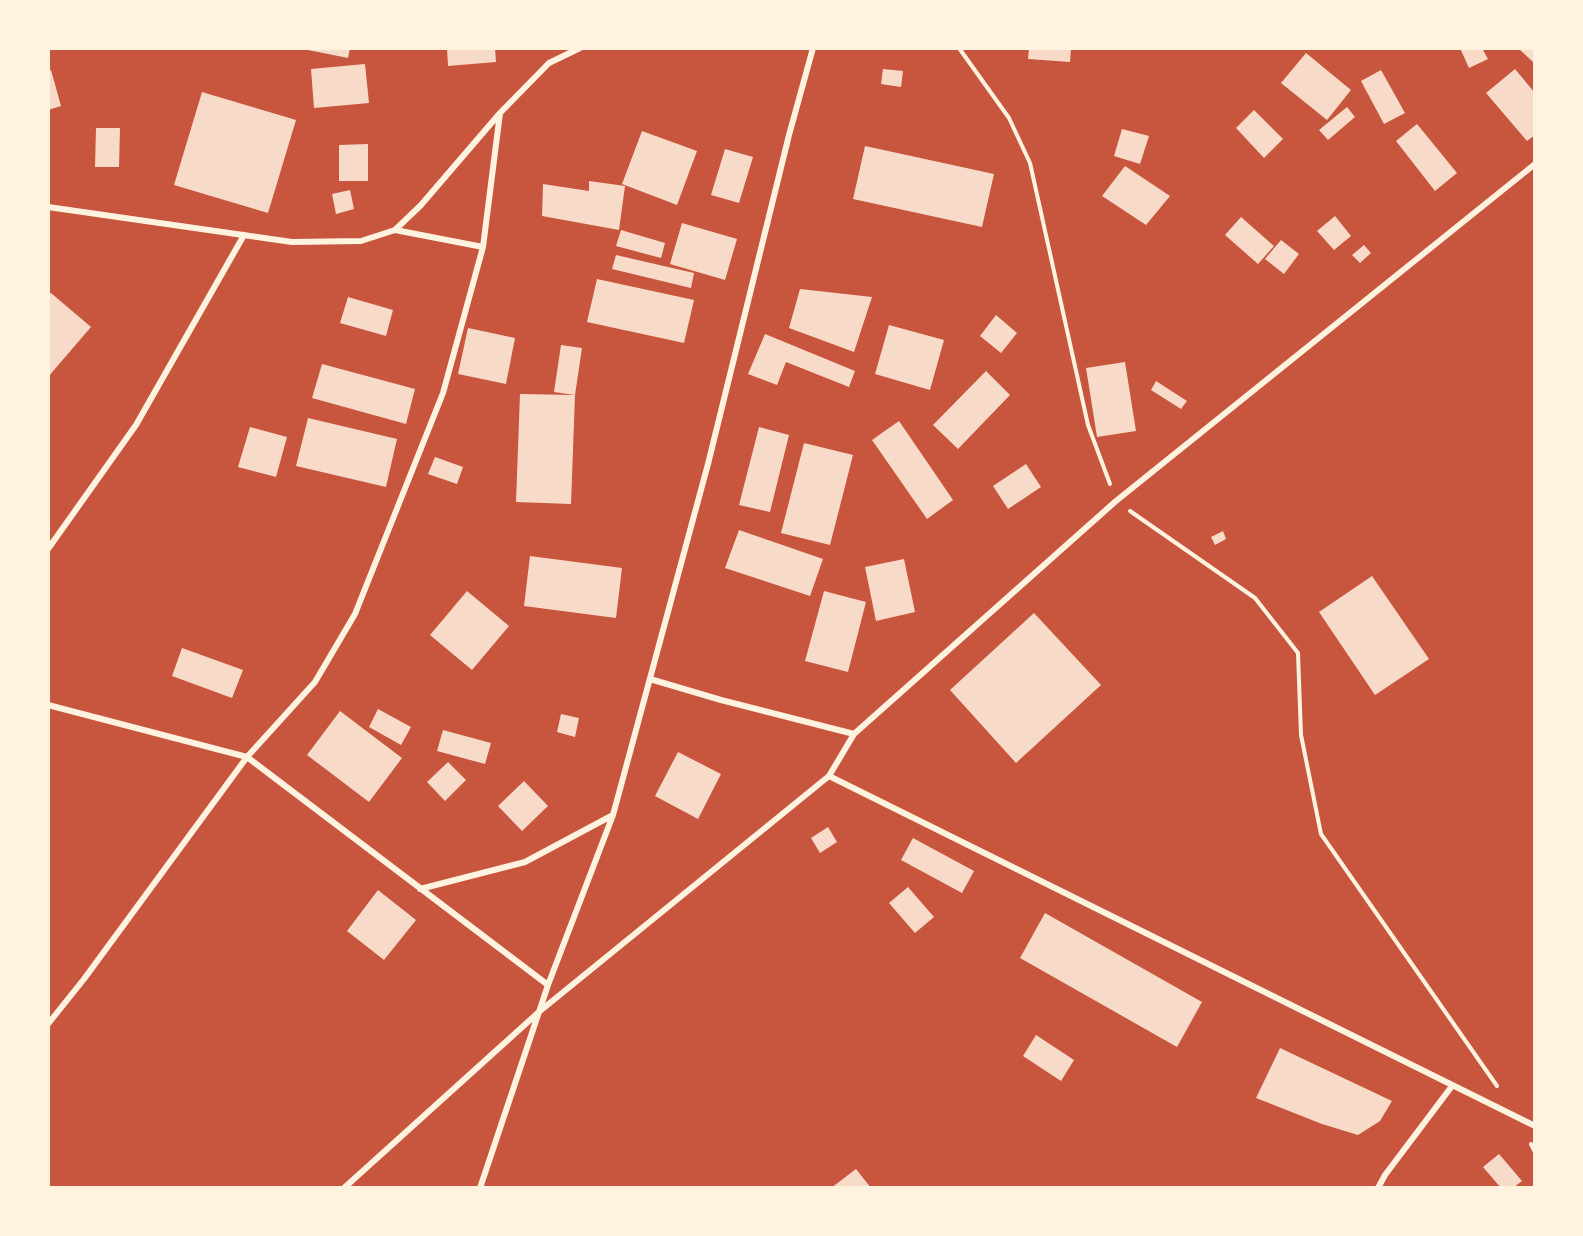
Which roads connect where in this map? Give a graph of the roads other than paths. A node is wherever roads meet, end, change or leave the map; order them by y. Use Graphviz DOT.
graph roads {
  1 [pos="580,48"];
  2 [pos="813,48"];
  3 [pos="500,113"];
  4 [pos="1535,164"];
  5 [pos="48,207"];
  6 [pos="395,230"];
  7 [pos="244,236"];
  8 [pos="483,247"];
  9 [pos="48,549"];
  10 [pos="650,679"];
  11 [pos="48,705"];
  12 [pos="854,734"];
  13 [pos="247,757"];
  14 [pos="829,776"];
  15 [pos="613,815"];
  16 [pos="420,889"];
  17 [pos="548,985"];
  18 [pos="540,1011"];
  19 [pos="48,1024"];
  20 [pos="1452,1086"];
  21 [pos="1535,1126"];
  22 [pos="344,1188"];
  23 [pos="480,1188"];
  24 [pos="1378,1188"];
  1 -- 3 [label="street"];
  2 -- 10 [label="street"];
  3 -- 6 [label="street"];
  3 -- 8 [label="street"];
  4 -- 12 [label="street"];
  5 -- 7 [label="street"];
  6 -- 7 [label="street"];
  6 -- 8 [label="street"];
  7 -- 9 [label="street"];
  8 -- 13 [label="street"];
  10 -- 12 [label="street"];
  10 -- 15 [label="street"];
  11 -- 13 [label="street"];
  12 -- 14 [label="street"];
  13 -- 16 [label="street"];
  13 -- 19 [label="street"];
  14 -- 18 [label="street"];
  14 -- 20 [label="street"];
  15 -- 16 [label="street"];
  15 -- 17 [label="street"];
  16 -- 17 [label="street"];
  17 -- 18 [label="street"];
  18 -- 22 [label="street"];
  18 -- 23 [label="street"];
  20 -- 21 [label="street"];
  20 -- 24 [label="street"];
}
